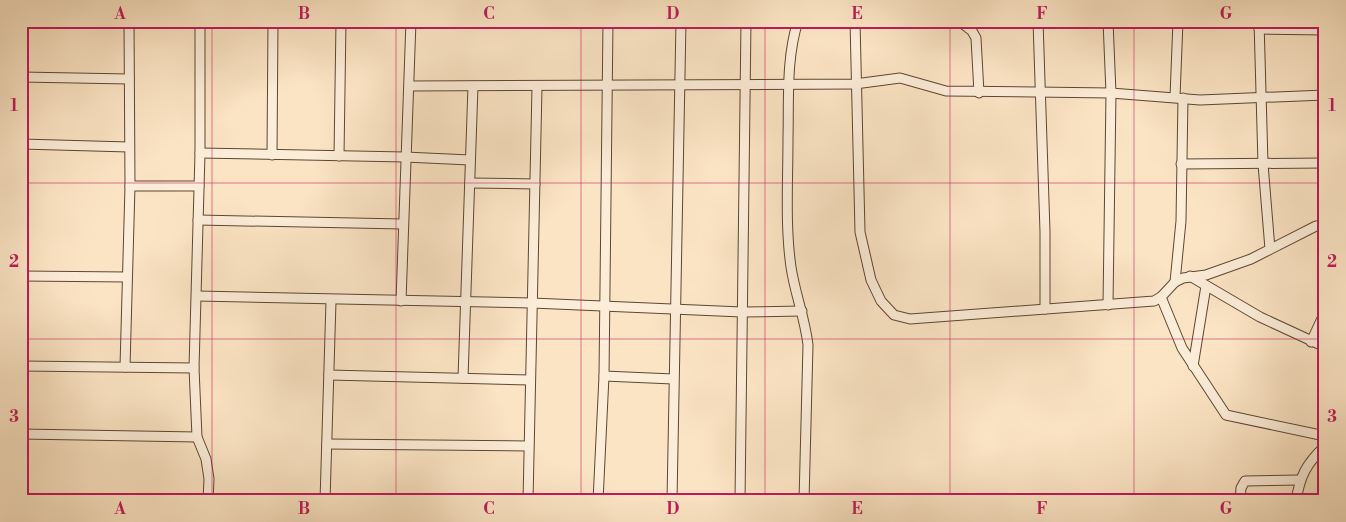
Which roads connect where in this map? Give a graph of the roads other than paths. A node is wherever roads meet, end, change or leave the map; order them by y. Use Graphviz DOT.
graph roads {
  1 [pos="129,21"];
  2 [pos="200,21"];
  3 [pos="273,21"];
  4 [pos="341,21"];
  5 [pos="412,21"];
  6 [pos="608,21"];
  7 [pos="681,21"];
  8 [pos="746,21"];
  9 [pos="798,21"];
  10 [pos="855,21"];
  11 [pos="959,21"];
  12 [pos="1038,21"];
  13 [pos="1108,21"];
  14 [pos="1178,21"];
  15 [pos="1259,25"];
  16 [pos="1325,30"];
  17 [pos="21,77"];
  18 [pos="129,79"];
  19 [pos="746,84"];
  20 [pos="789,84"];
  21 [pos="855,84"];
  22 [pos="410,86"];
  23 [pos="473,86"];
  24 [pos="605,86"];
  25 [pos="679,86"];
  26 [pos="537,87"];
  27 [pos="1041,91"];
  28 [pos="979,93"];
  29 [pos="1111,93"];
  30 [pos="1325,95"];
  31 [pos="1179,98"];
  32 [pos="1261,98"];
  33 [pos="21,144"];
  34 [pos="129,147"];
  35 [pos="200,153"];
  36 [pos="272,155"];
  37 [pos="339,156"];
  38 [pos="405,157"];
  39 [pos="470,160"];
  40 [pos="1325,163"];
  41 [pos="1181,164"];
  42 [pos="1263,164"];
  43 [pos="470,183"];
  44 [pos="535,184"];
  45 [pos="130,186"];
  46 [pos="200,186"];
  47 [pos="198,220"];
  48 [pos="403,224"];
  49 [pos="1325,225"];
  50 [pos="1270,250"];
  51 [pos="21,276"];
  52 [pos="1190,276"];
  53 [pos="128,277"];
  54 [pos="1175,282"];
  55 [pos="1206,286"];
  56 [pos="196,296"];
  57 [pos="1162,297"];
  58 [pos="332,301"];
  59 [pos="401,301"];
  60 [pos="466,302"];
  61 [pos="532,303"];
  62 [pos="1108,305"];
  63 [pos="605,306"];
  64 [pos="674,309"];
  65 [pos="1045,309"];
  66 [pos="802,311"];
  67 [pos="742,312"];
  68 [pos="1325,312"];
  69 [pos="1311,342"];
  70 [pos="1325,347"];
  71 [pos="21,366"];
  72 [pos="1192,366"];
  73 [pos="125,367"];
  74 [pos="194,368"];
  75 [pos="329,375"];
  76 [pos="604,376"];
  77 [pos="462,378"];
  78 [pos="673,379"];
  79 [pos="530,380"];
  80 [pos="21,434"];
  81 [pos="1325,436"];
  82 [pos="198,437"];
  83 [pos="327,444"];
  84 [pos="528,446"];
  85 [pos="1325,446"];
  86 [pos="1300,480"];
  87 [pos="208,501"];
  88 [pos="325,501"];
  89 [pos="528,501"];
  90 [pos="598,501"];
  91 [pos="672,501"];
  92 [pos="740,501"];
  93 [pos="804,501"];
  94 [pos="1240,501"];
  95 [pos="1296,501"];
  1 -- 18 [label="street"];
  2 -- 35 [label="street"];
  3 -- 36 [label="street"];
  4 -- 37 [label="street"];
  5 -- 22 [label="street"];
  6 -- 24 [label="street"];
  7 -- 25 [label="street"];
  8 -- 19 [label="street"];
  9 -- 20 [label="street"];
  10 -- 21 [label="street"];
  11 -- 28 [label="street"];
  12 -- 27 [label="street"];
  13 -- 29 [label="street"];
  14 -- 31 [label="street"];
  15 -- 16 [label="street"];
  15 -- 32 [label="street"];
  17 -- 18 [label="street"];
  18 -- 34 [label="street"];
  19 -- 20 [label="street"];
  19 -- 25 [label="street"];
  19 -- 67 [label="street"];
  20 -- 21 [label="street"];
  20 -- 66 [label="street"];
  21 -- 28 [label="street"];
  21 -- 65 [label="street"];
  22 -- 23 [label="street"];
  22 -- 38 [label="street"];
  23 -- 26 [label="street"];
  23 -- 39 [label="street"];
  24 -- 25 [label="street"];
  24 -- 26 [label="street"];
  24 -- 63 [label="street"];
  25 -- 64 [label="street"];
  26 -- 44 [label="street"];
  27 -- 28 [label="street"];
  27 -- 29 [label="street"];
  27 -- 65 [label="street"];
  29 -- 31 [label="street"];
  29 -- 62 [label="street"];
  30 -- 32 [label="street"];
  31 -- 32 [label="street"];
  31 -- 41 [label="street"];
  32 -- 42 [label="street"];
  33 -- 34 [label="street"];
  34 -- 45 [label="street"];
  35 -- 36 [label="street"];
  35 -- 46 [label="street"];
  36 -- 37 [label="street"];
  37 -- 38 [label="street"];
  38 -- 39 [label="street"];
  38 -- 48 [label="street"];
  39 -- 43 [label="street"];
  40 -- 42 [label="street"];
  41 -- 42 [label="street"];
  41 -- 54 [label="street"];
  42 -- 50 [label="street"];
  43 -- 44 [label="street"];
  43 -- 60 [label="street"];
  44 -- 61 [label="street"];
  45 -- 46 [label="street"];
  45 -- 53 [label="street"];
  46 -- 47 [label="street"];
  47 -- 48 [label="street"];
  47 -- 56 [label="street"];
  48 -- 59 [label="street"];
  49 -- 50 [label="street"];
  50 -- 52 [label="street"];
  51 -- 53 [label="street"];
  52 -- 54 [label="street"];
  52 -- 55 [label="street"];
  53 -- 73 [label="street"];
  54 -- 57 [label="street"];
  55 -- 69 [label="street"];
  55 -- 72 [label="street"];
  56 -- 58 [label="street"];
  56 -- 74 [label="street"];
  57 -- 62 [label="street"];
  57 -- 72 [label="street"];
  58 -- 59 [label="street"];
  58 -- 75 [label="street"];
  59 -- 60 [label="street"];
  60 -- 61 [label="street"];
  60 -- 77 [label="street"];
  61 -- 63 [label="street"];
  61 -- 79 [label="street"];
  62 -- 65 [label="street"];
  63 -- 64 [label="street"];
  63 -- 76 [label="street"];
  64 -- 67 [label="street"];
  64 -- 78 [label="street"];
  66 -- 67 [label="street"];
  66 -- 93 [label="street"];
  67 -- 92 [label="street"];
  68 -- 69 [label="street"];
  69 -- 70 [label="street"];
  71 -- 73 [label="street"];
  72 -- 81 [label="street"];
  73 -- 74 [label="street"];
  74 -- 82 [label="street"];
  75 -- 77 [label="street"];
  75 -- 83 [label="street"];
  76 -- 78 [label="street"];
  76 -- 90 [label="street"];
  77 -- 79 [label="street"];
  78 -- 91 [label="street"];
  79 -- 84 [label="street"];
  80 -- 82 [label="street"];
  82 -- 87 [label="street"];
  83 -- 84 [label="street"];
  83 -- 88 [label="street"];
  84 -- 89 [label="street"];
  85 -- 86 [label="street"];
  86 -- 94 [label="street"];
  86 -- 95 [label="street"];
}
